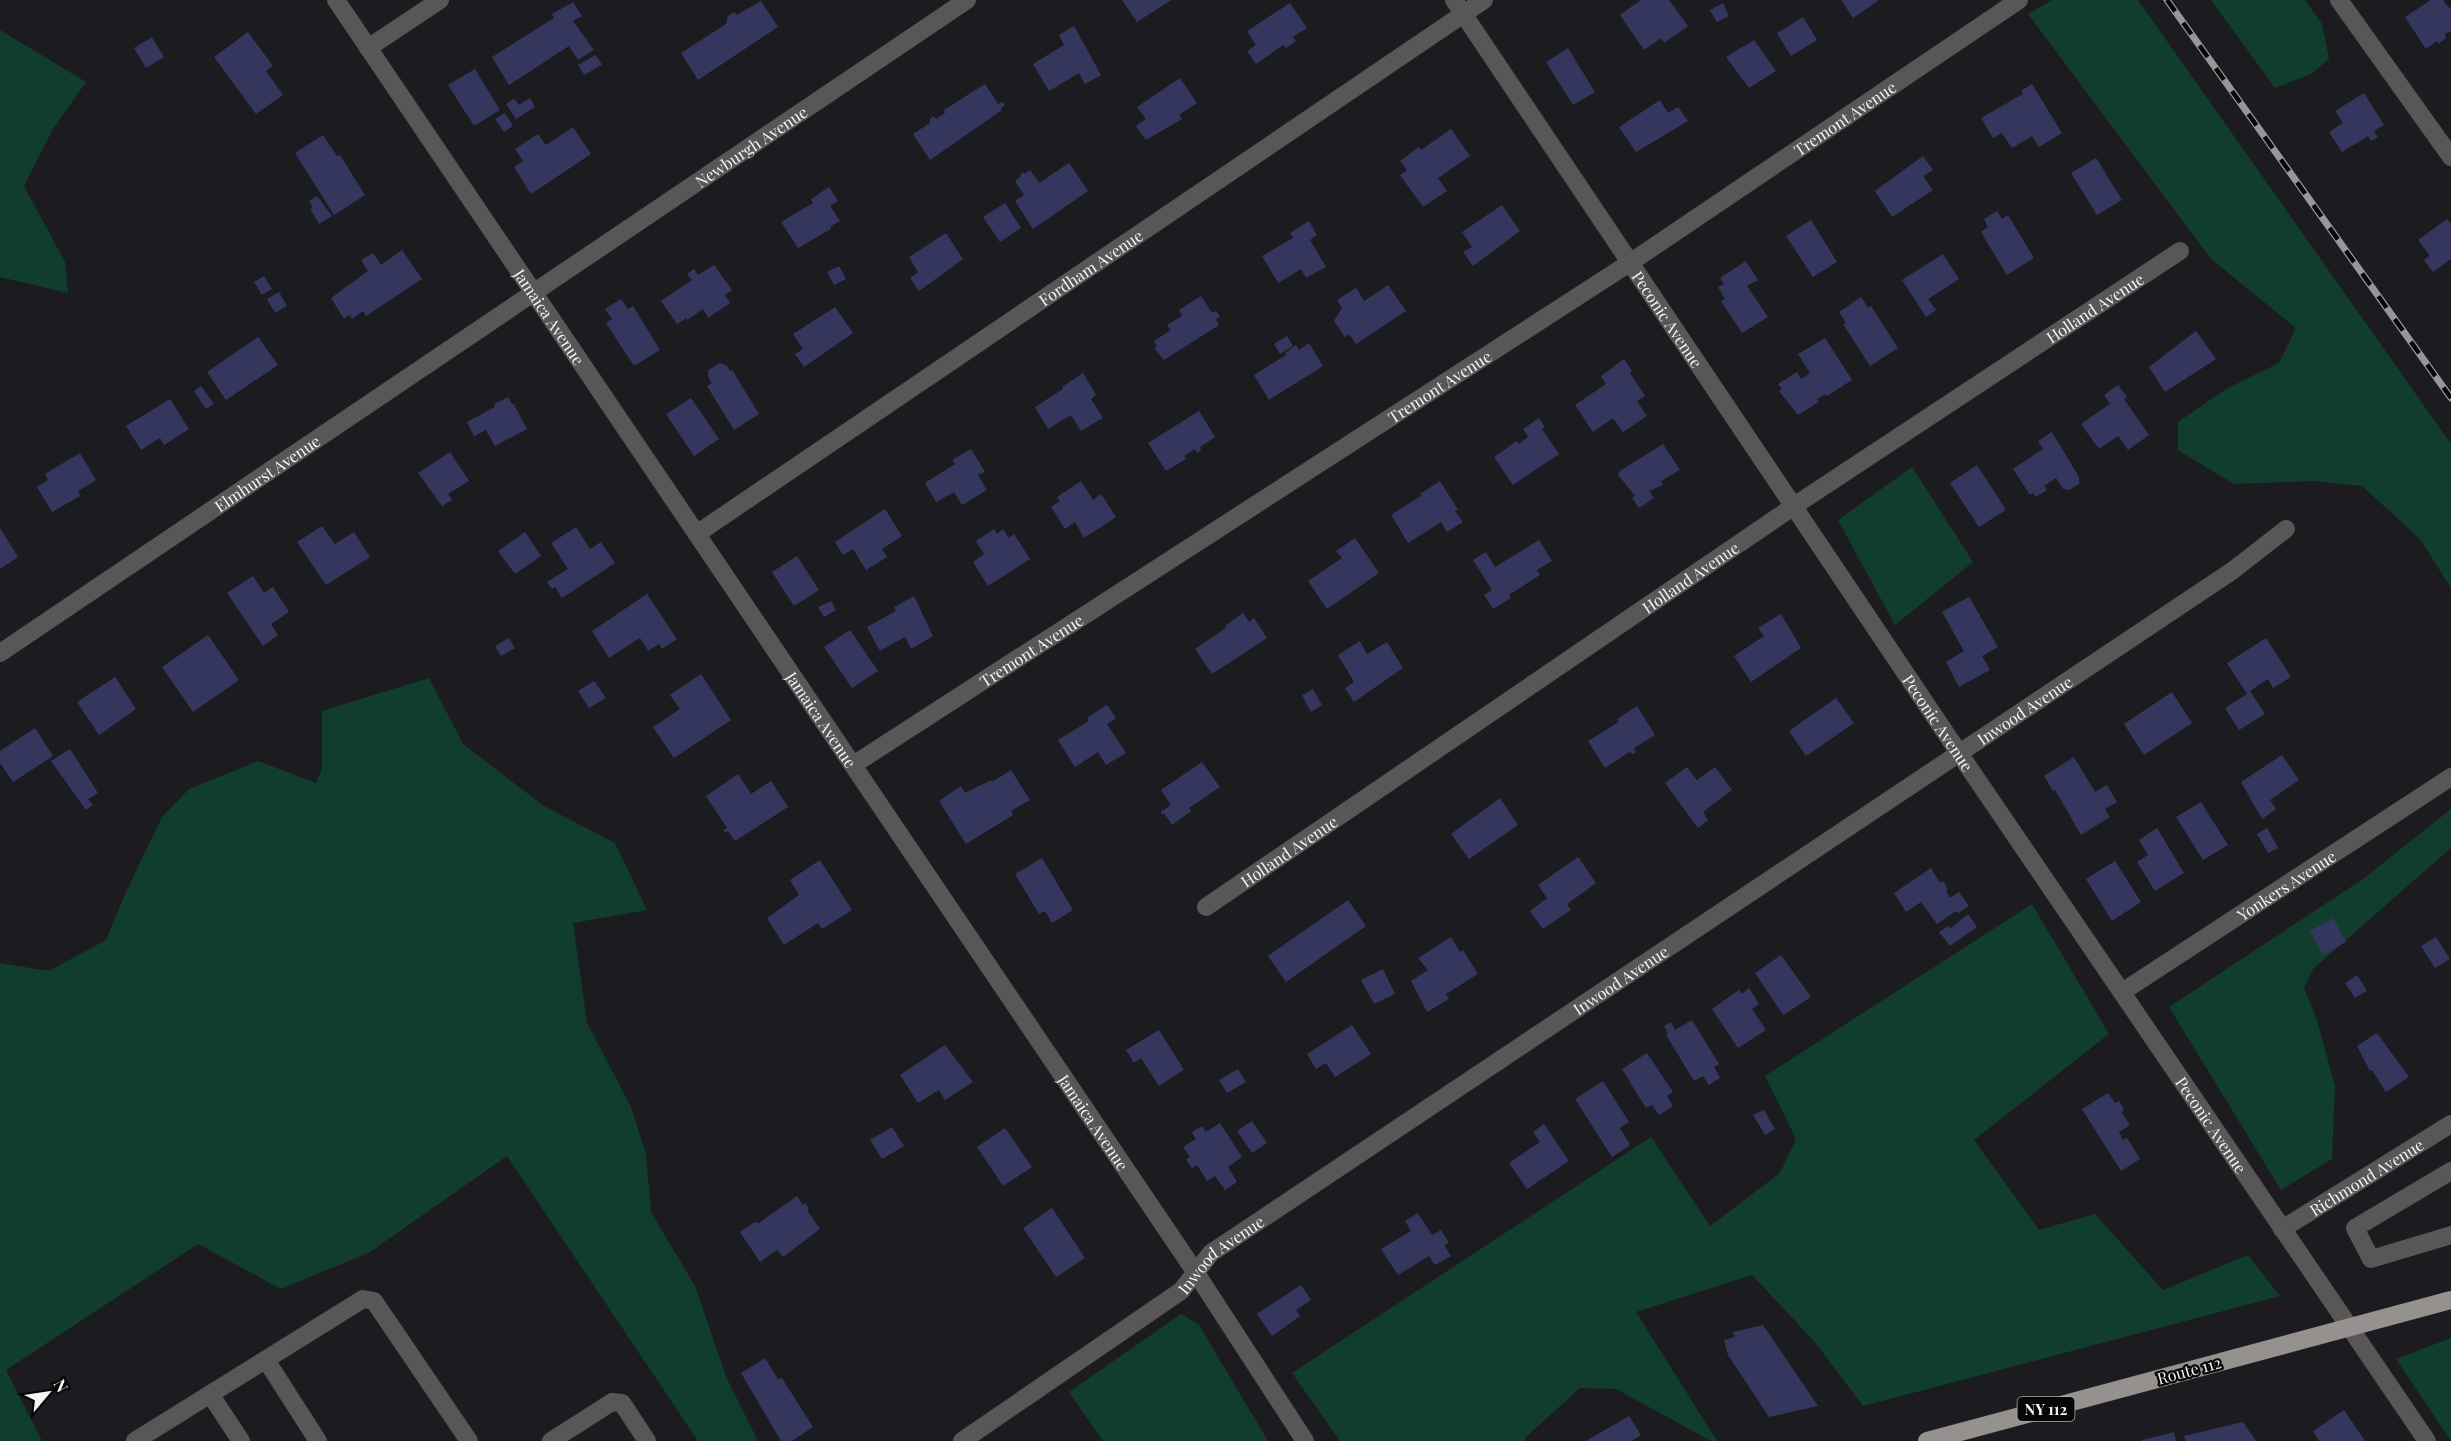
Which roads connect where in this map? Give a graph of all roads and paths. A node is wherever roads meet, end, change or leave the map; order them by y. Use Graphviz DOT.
graph roads {
  1 [pos="336,0"];
  2 [pos="440,0"];
  3 [pos="967,0"];
  4 [pos="1484,0"];
  5 [pos="2019,0"];
  6 [pos="2339,0"];
  7 [pos="1459,7"];
  8 [pos="368,48"];
  9 [pos="2451,157"];
  10 [pos="2180,251"];
  11 [pos="1631,262"];
  12 [pos="534,294"];
  13 [pos="1794,506"];
  14 [pos="2286,528"];
  15 [pos="698,533"];
  16 [pos="0,653"];
  17 [pos="1959,753"];
  18 [pos="853,765"];
  19 [pos="2451,777"];
  20 [pos="1206,908"];
  21 [pos="2122,992"];
  22 [pos="2451,1124"];
  23 [pos="2451,1171"];
  24 [pos="2282,1229"];
  25 [pos="2451,1235"];
  26 [pos="1196,1273"];
  27 [pos="2451,1300"];
  28 [pos="2350,1326"];
  29 [pos="266,1360"];
  30 [pos="210,1394"];
  31 [pos="135,1441"];
  32 [pos="240,1441"];
  33 [pos="318,1441"];
  34 [pos="469,1441"];
  35 [pos="551,1441"];
  36 [pos="647,1441"];
  37 [pos="962,1441"];
  38 [pos="1305,1441"];
  39 [pos="1927,1441"];
  40 [pos="2427,1441"];
  1 -- 8 [label="street, Jamaica Avenue"];
  2 -- 8 [label="street"];
  3 -- 12 [label="street, Newburgh Avenue"];
  4 -- 7 [label="street, Fordham Avenue"];
  5 -- 11 [label="street, Tremont Avenue"];
  6 -- 9 [label="street"];
  7 -- 11 [label="street, Peconic Avenue"];
  7 -- 15 [label="street, Fordham Avenue"];
  8 -- 12 [label="street, Jamaica Avenue"];
  10 -- 13 [label="street, Holland Avenue"];
  11 -- 13 [label="street, Peconic Avenue"];
  11 -- 18 [label="street, Tremont Avenue"];
  12 -- 15 [label="street, Jamaica Avenue"];
  12 -- 16 [label="street, Elmhurst Avenue"];
  13 -- 17 [label="street, Peconic Avenue"];
  13 -- 20 [label="street, Holland Avenue"];
  14 -- 17 [label="street, Inwood Avenue"];
  15 -- 18 [label="street, Jamaica Avenue"];
  17 -- 21 [label="street, Peconic Avenue"];
  17 -- 26 [label="street, Inwood Avenue"];
  18 -- 26 [label="street, Jamaica Avenue"];
  19 -- 21 [label="street, Yonkers Avenue"];
  21 -- 24 [label="street, Peconic Avenue"];
  22 -- 24 [label="street, Richmond Avenue"];
  23 -- 25 [label="street"];
  24 -- 28 [label="street, Peconic Avenue"];
  26 -- 37 [label="street, Inwood Avenue"];
  26 -- 38 [label="street, Jamaica Avenue"];
  27 -- 28 [label="main road, Route 112 / NY 112"];
  28 -- 39 [label="main road, Route 112 / NY 112"];
  28 -- 40 [label="street, Peconic Avenue"];
  29 -- 30 [label="street"];
  29 -- 33 [label="street"];
  29 -- 34 [label="street"];
  30 -- 31 [label="street"];
  30 -- 32 [label="street"];
  35 -- 36 [label="street"];
}
